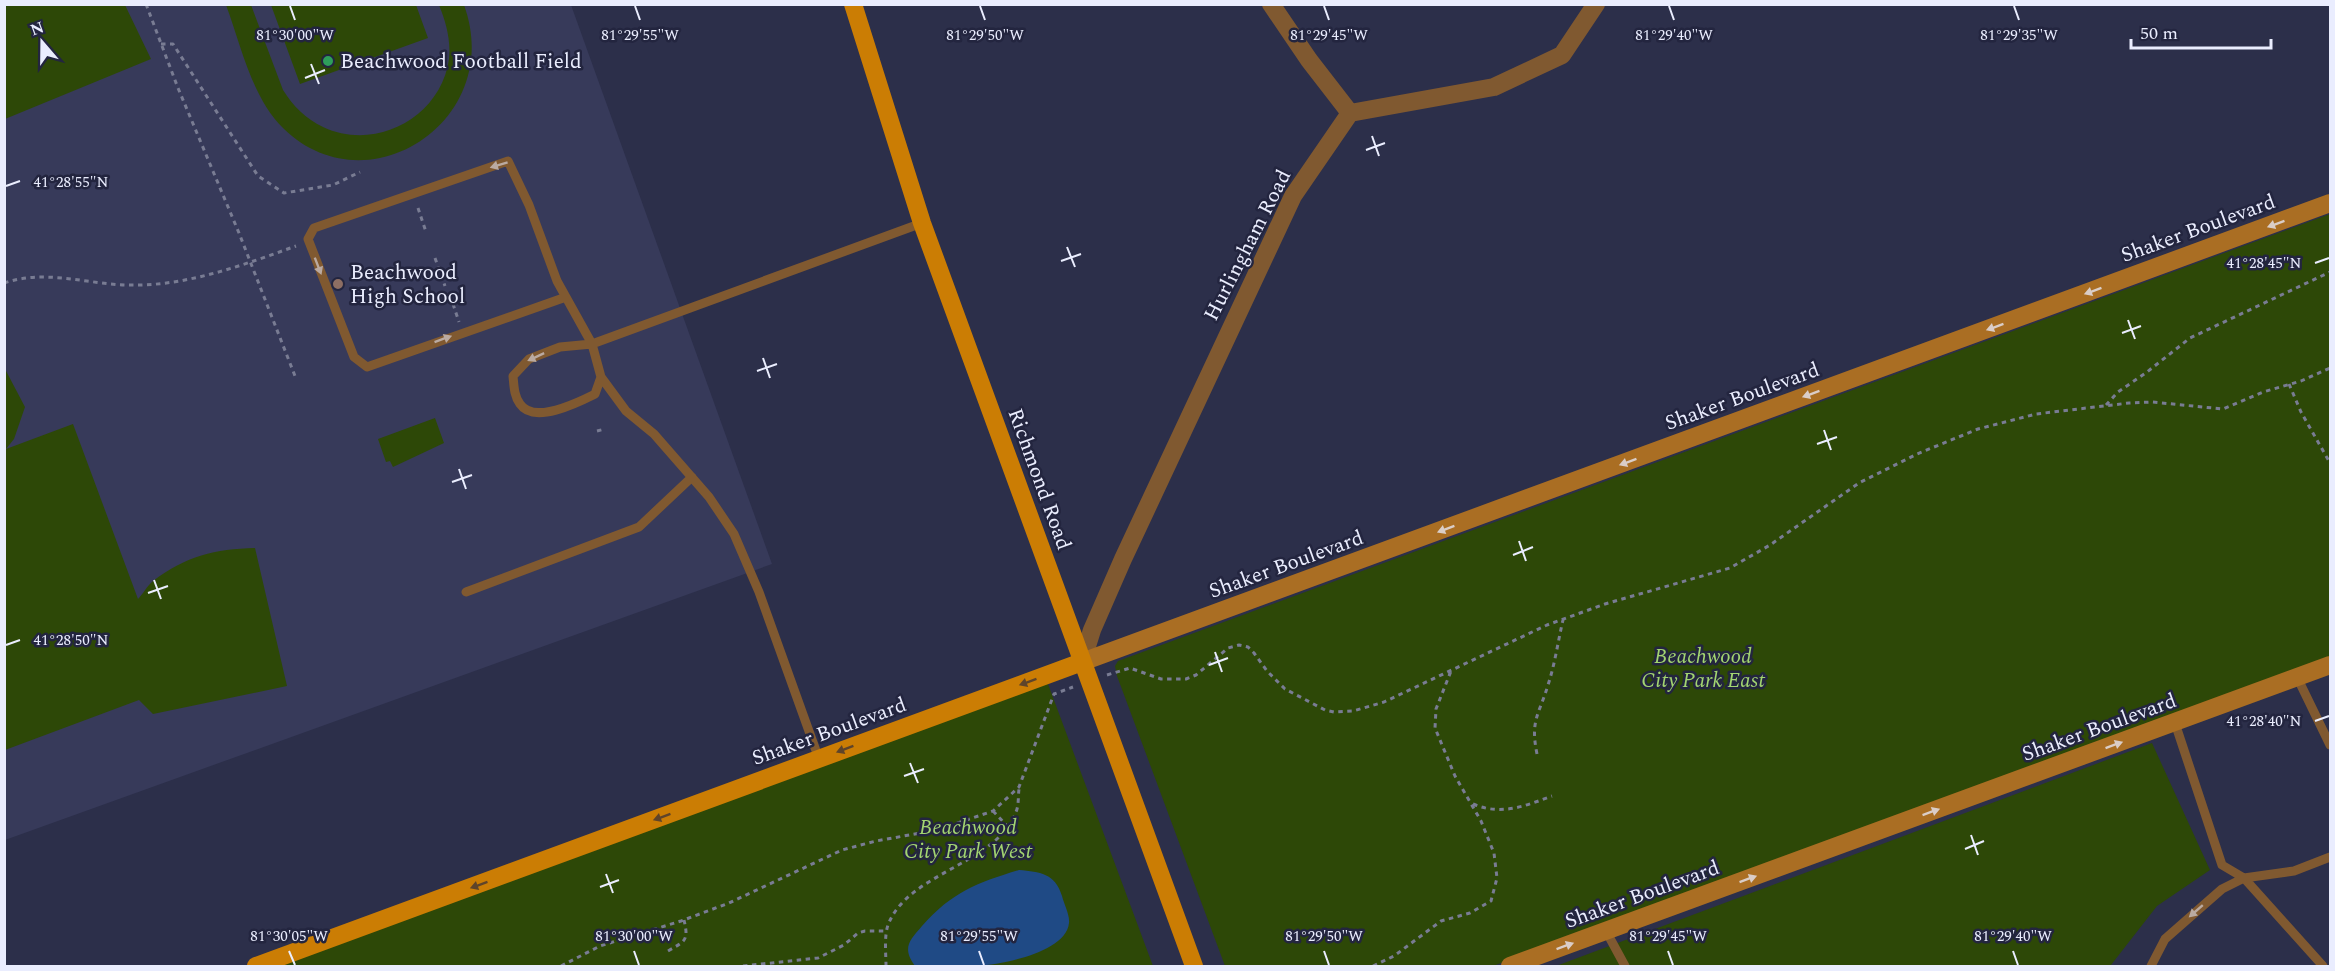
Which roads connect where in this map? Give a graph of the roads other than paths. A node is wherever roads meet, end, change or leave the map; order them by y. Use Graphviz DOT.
graph roads {
  1 [pos="853,4"];
  2 [pos="1271,4"];
  3 [pos="1596,4"];
  4 [pos="1350,113"];
  5 [pos="2331,203"];
  6 [pos="922,223"];
  7 [pos="566,297"];
  8 [pos="592,344"];
  9 [pos="601,377"];
  10 [pos="692,477"];
  11 [pos="466,592"];
  12 [pos="1083,662"];
  13 [pos="2331,665"];
  14 [pos="2297,677"];
  15 [pos="2175,723"];
  16 [pos="2331,745"];
  17 [pos="819,759"];
  18 [pos="2331,857"];
  19 [pos="2244,878"];
  20 [pos="1606,931"];
  21 [pos="256,966"];
  22 [pos="1194,966"];
  23 [pos="1510,966"];
  24 [pos="1625,966"];
  25 [pos="2151,966"];
  26 [pos="2323,966"];
  1 -- 6 [label="main road, Richmond Road"];
  2 -- 4 [label="street"];
  3 -- 4 [label="street"];
  4 -- 12 [label="street, Hurlingham Road"];
  5 -- 12 [label="main road, Shaker Boulevard, one-way"];
  6 -- 8 [label="lane"];
  6 -- 12 [label="main road, Richmond Road"];
  7 -- 7 [label="lane, one-way"];
  7 -- 8 [label="lane"];
  8 -- 9 [label="lane"];
  8 -- 9 [label="lane, one-way"];
  9 -- 10 [label="lane"];
  10 -- 11 [label="lane"];
  10 -- 17 [label="lane"];
  12 -- 17 [label="main road, Shaker Boulevard, one-way"];
  12 -- 22 [label="main road, Richmond Road"];
  13 -- 14 [label="main road, Shaker Boulevard"];
  14 -- 15 [label="main road, Shaker Boulevard"];
  14 -- 16 [label="lane"];
  15 -- 19 [label="lane"];
  20 -- 15 [label="main road, Shaker Boulevard, one-way"];
  17 -- 21 [label="main road, Shaker Boulevard, one-way"];
  18 -- 19 [label="lane"];
  19 -- 25 [label="lane, one-way"];
  19 -- 26 [label="lane"];
  23 -- 20 [label="main road, Shaker Boulevard, one-way"];
  20 -- 24 [label="lane"];
}
